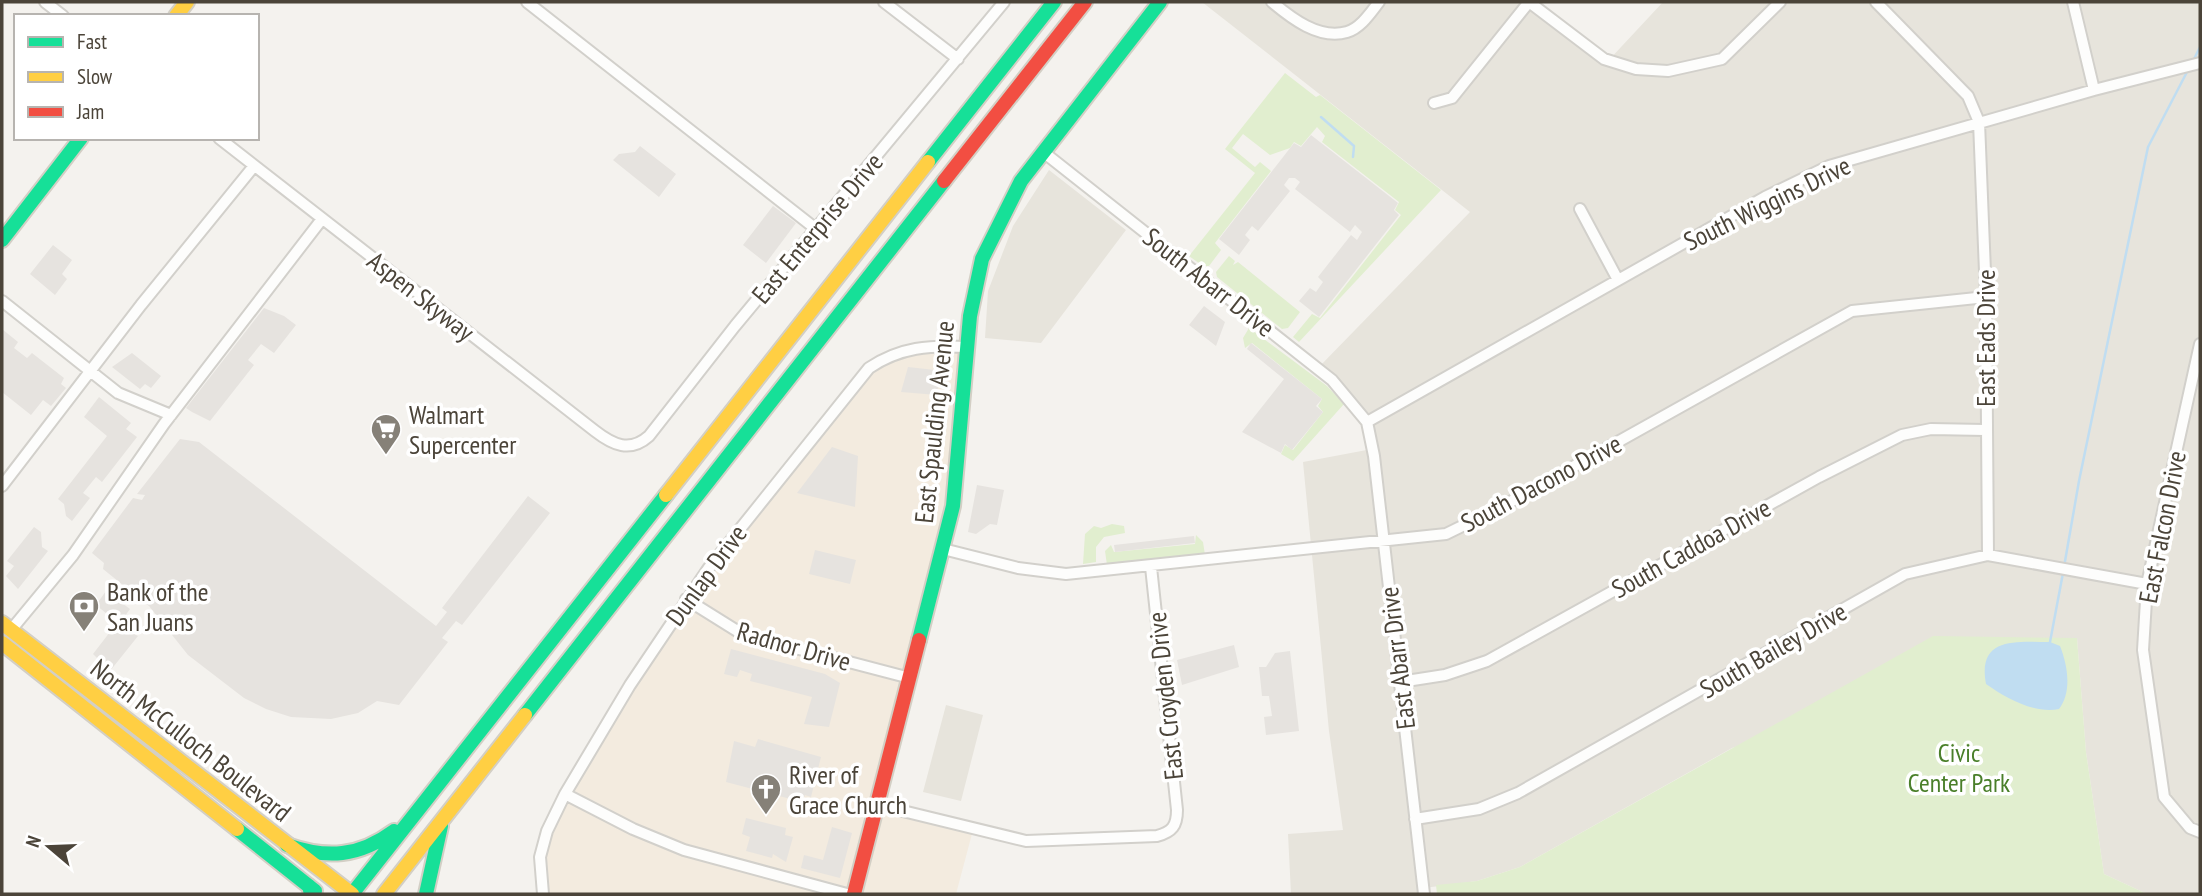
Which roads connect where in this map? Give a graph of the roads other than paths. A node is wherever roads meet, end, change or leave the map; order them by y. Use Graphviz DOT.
graph roads {
  1 [pos="45,2"];
  2 [pos="527,2"];
  3 [pos="884,2"];
  4 [pos="1004,2"];
  5 [pos="1054,2"];
  6 [pos="1085,2"];
  7 [pos="1160,2"];
  8 [pos="1272,2"];
  9 [pos="1379,2"];
  10 [pos="1529,2"];
  11 [pos="1780,2"];
  12 [pos="1876,2"];
  13 [pos="2073,2"];
  14 [pos="60,14"];
  15 [pos="958,59"];
  16 [pos="2200,63"];
  17 [pos="2094,90"];
  18 [pos="1434,103"];
  19 [pos="1979,122"];
  20 [pos="79,140"];
  21 [pos="222,140"];
  22 [pos="1042,151"];
  23 [pos="254,166"];
  24 [pos="1580,209"];
  25 [pos="322,219"];
  26 [pos="816,229"];
  27 [pos="2,240"];
  28 [pos="1618,280"];
  29 [pos="1986,297"];
  30 [pos="2,302"];
  31 [pos="2200,344"];
  32 [pos="967,347"];
  33 [pos="90,371"];
  34 [pos="172,415"];
  35 [pos="1367,422"];
  36 [pos="1985,430"];
  37 [pos="627,447"];
  38 [pos="2,486"];
  39 [pos="1383,541"];
  40 [pos="943,549"];
  41 [pos="1988,555"];
  42 [pos="1151,567"];
  43 [pos="2147,584"];
  44 [pos="686,598"];
  45 [pos="4,634"];
  46 [pos="910,678"];
  47 [pos="1400,682"];
  48 [pos="565,794"];
  49 [pos="878,805"];
  50 [pos="414,815"];
  51 [pos="443,818"];
  52 [pos="1415,819"];
  53 [pos="2195,830"];
  54 [pos="287,845"];
  55 [pos="313,892"];
  56 [pos="352,894"];
  57 [pos="384,894"];
  58 [pos="426,894"];
  59 [pos="543,894"];
  60 [pos="848,894"];
  61 [pos="854,894"];
  62 [pos="1424,894"];
  1 -- 14 [label="street"];
  2 -- 26 [label="street"];
  3 -- 15 [label="street"];
  4 -- 15 [label="street, East Enterprise Drive"];
  5 -- 50 [label="main road"];
  6 -- 51 [label="main road"];
  7 -- 22 [label="main road, East Spaulding Avenue"];
  8 -- 9 [label="street"];
  10 -- 11 [label="street"];
  10 -- 18 [label="street"];
  12 -- 19 [label="street"];
  13 -- 17 [label="street"];
  15 -- 26 [label="street, East Enterprise Drive"];
  16 -- 17 [label="street, South Wiggins Drive"];
  17 -- 19 [label="street, South Wiggins Drive"];
  19 -- 28 [label="street, South Wiggins Drive"];
  19 -- 29 [label="street, East Eads Drive"];
  20 -- 27 [label="main road"];
  21 -- 23 [label="street, Aspen Skyway"];
  22 -- 32 [label="main road, East Spaulding Avenue"];
  22 -- 35 [label="street, South Abarr Drive"];
  23 -- 25 [label="street, Aspen Skyway"];
  23 -- 33 [label="street"];
  24 -- 28 [label="street"];
  25 -- 34 [label="street"];
  25 -- 37 [label="street, Aspen Skyway"];
  26 -- 37 [label="street, East Enterprise Drive"];
  28 -- 35 [label="street, South Wiggins Drive"];
  29 -- 36 [label="street, East Eads Drive"];
  29 -- 39 [label="street, South Dacono Drive"];
  30 -- 33 [label="street"];
  31 -- 43 [label="street, East Falcon Drive"];
  32 -- 40 [label="main road, East Spaulding Avenue"];
  32 -- 44 [label="street, Dunlap Drive"];
  33 -- 34 [label="street"];
  33 -- 38 [label="street"];
  34 -- 45 [label="street"];
  35 -- 39 [label="street, East Abarr Drive"];
  36 -- 41 [label="street, East Eads Drive"];
  36 -- 47 [label="street, South Caddoa Drive"];
  39 -- 42 [label="street, South Dacono Drive"];
  39 -- 47 [label="street, East Abarr Drive"];
  40 -- 42 [label="street, South Dacono Drive"];
  40 -- 46 [label="main road, East Spaulding Avenue"];
  41 -- 43 [label="street, South Bailey Drive"];
  41 -- 52 [label="street, South Bailey Drive"];
  42 -- 49 [label="street, East Croyden Drive"];
  43 -- 53 [label="street, East Falcon Drive"];
  44 -- 46 [label="street, Radnor Drive"];
  44 -- 48 [label="street, Dunlap Drive"];
  45 -- 54 [label="main road, North McCulloch Boulevard"];
  45 -- 55 [label="main road, North McCulloch Boulevard"];
  46 -- 49 [label="main road, East Spaulding Avenue"];
  47 -- 52 [label="street, East Abarr Drive"];
  48 -- 59 [label="street, Dunlap Drive"];
  48 -- 60 [label="street"];
  49 -- 61 [label="main road, East Spaulding Avenue"];
  50 -- 54 [label="main road"];
  50 -- 56 [label="main road"];
  51 -- 57 [label="main road"];
  51 -- 58 [label="main road"];
  52 -- 62 [label="street, East Abarr Drive"];
  54 -- 56 [label="main road, North McCulloch Boulevard"];
}
